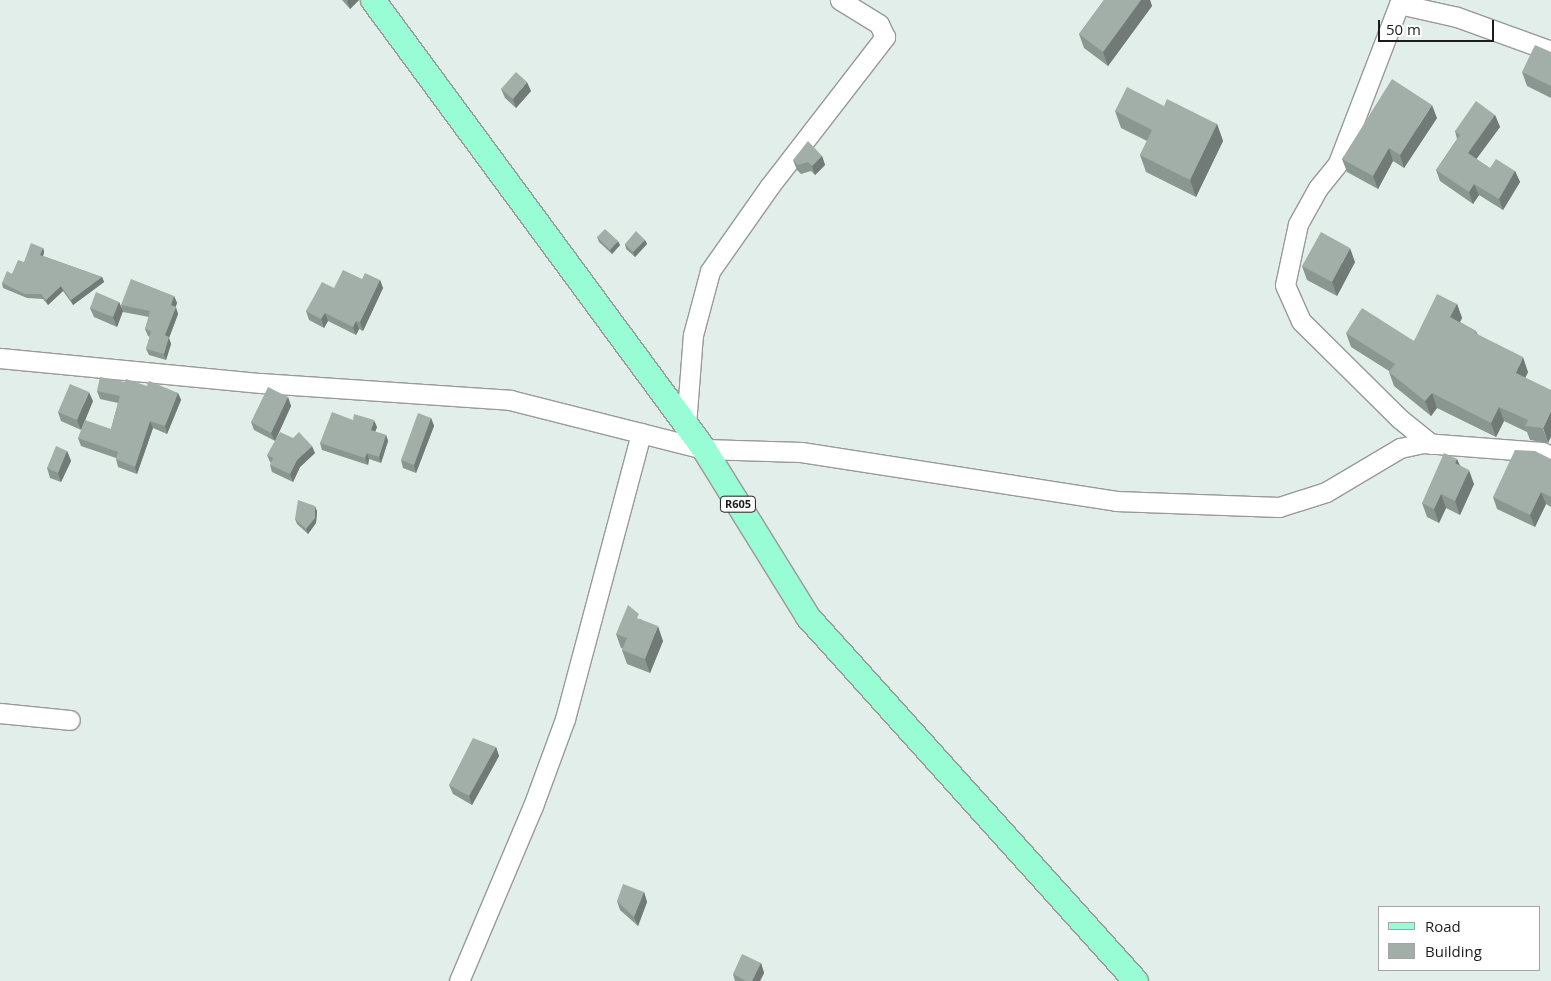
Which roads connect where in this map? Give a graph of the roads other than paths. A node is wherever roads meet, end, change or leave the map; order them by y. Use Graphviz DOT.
graph roads {
  1 [pos="373,0"];
  2 [pos="840,0"];
  3 [pos="1551,50"];
  4 [pos="0,358"];
  5 [pos="686,425"];
  6 [pos="641,433"];
  7 [pos="1432,444"];
  8 [pos="704,449"];
  9 [pos="1551,456"];
  10 [pos="0,713"];
  11 [pos="70,720"];
  12 [pos="459,981"];
  13 [pos="1136,981"];
  1 -- 5 [label="main road, R605"];
  2 -- 5 [label="street"];
  3 -- 7 [label="street"];
  4 -- 6 [label="street"];
  5 -- 8 [label="main road, R605"];
  6 -- 8 [label="street"];
  6 -- 12 [label="street"];
  7 -- 8 [label="street"];
  7 -- 9 [label="street"];
  8 -- 13 [label="main road, R605"];
  10 -- 11 [label="street"];
}
